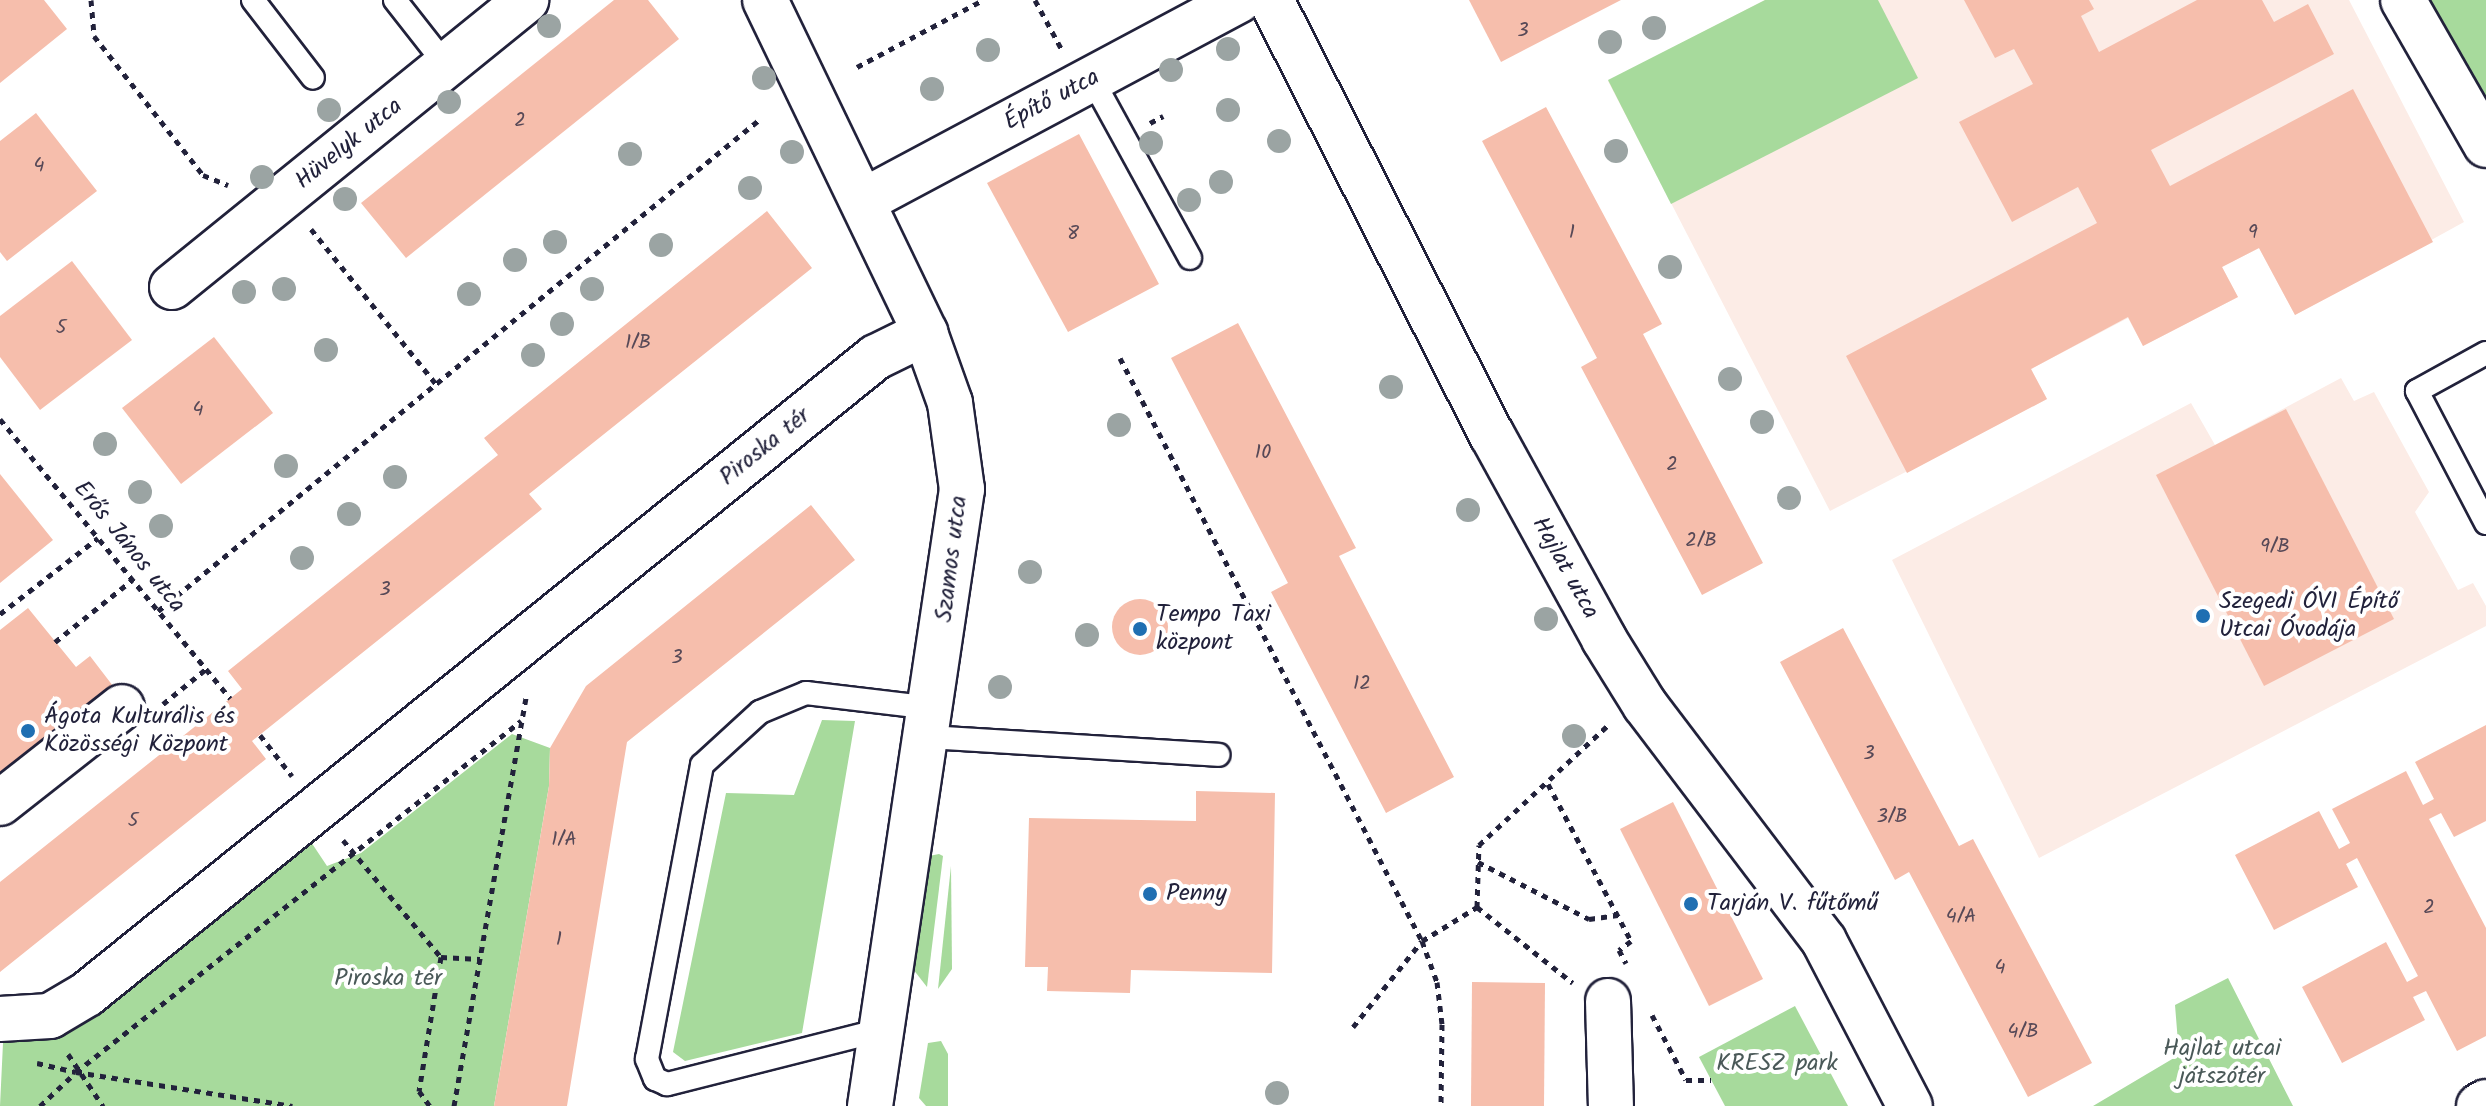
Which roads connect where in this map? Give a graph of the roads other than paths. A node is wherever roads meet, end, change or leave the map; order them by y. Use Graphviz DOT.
graph roads {
  1 [pos="253,0"];
  2 [pos="395,0"];
  3 [pos="526,0"];
  4 [pos="765,0"];
  5 [pos="1239,0"];
  6 [pos="1271,0"];
  7 [pos="2403,0"];
  8 [pos="446,65"];
  9 [pos="313,78"];
  10 [pos="1086,82"];
  11 [pos="2486,145"];
  12 [pos="865,200"];
  13 [pos="1190,258"];
  14 [pos="172,287"];
  15 [pos="925,333"];
  16 [pos="2486,353"];
  17 [pos="2486,523"];
  18 [pos="122,707"];
  19 [pos="930,722"];
  20 [pos="1218,755"];
  21 [pos="0,803"];
  22 [pos="1629,993"];
  23 [pos="0,1019"];
  24 [pos="881,1030"];
  25 [pos="2486,1102"];
  26 [pos="1902,1103"];
  27 [pos="870,1106"];
  28 [pos="1611,1106"];
  29 [pos="2479,1106"];
  1 -- 9 [label="lane"];
  2 -- 8 [label="lane"];
  3 -- 8 [label="street, Hüvelyk utca"];
  4 -- 12 [label="street, Szamos utca"];
  5 -- 10 [label="street, Építő utca"];
  6 -- 26 [label="street, Hajlat utca"];
  7 -- 11 [label="street"];
  8 -- 14 [label="street, Hüvelyk utca"];
  10 -- 12 [label="street, Építő utca"];
  10 -- 13 [label="lane"];
  12 -- 15 [label="street, Szamos utca"];
  15 -- 19 [label="street, Szamos utca"];
  15 -- 23 [label="street, Piroska tér"];
  16 -- 17 [label="lane"];
  18 -- 21 [label="street"];
  19 -- 20 [label="lane"];
  19 -- 24 [label="street, Szamos utca"];
  19 -- 24 [label="lane"];
  22 -- 28 [label="street"];
  24 -- 27 [label="street, Szamos utca"];
  25 -- 29 [label="street"];
}
